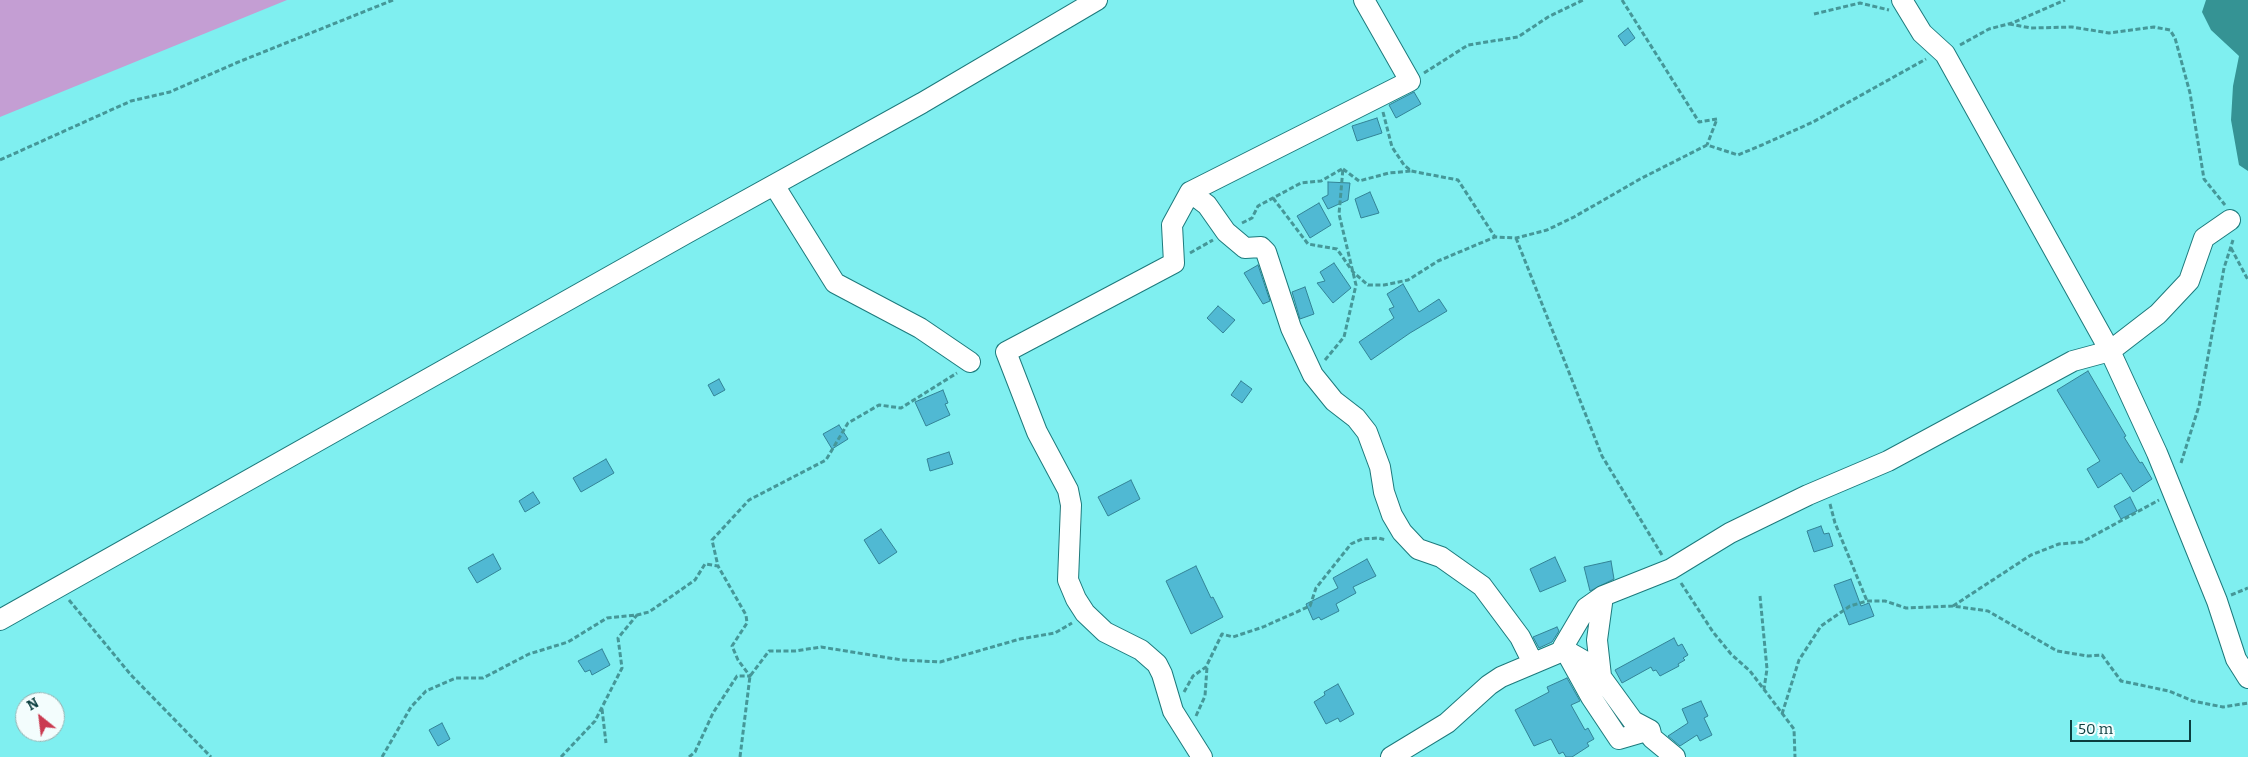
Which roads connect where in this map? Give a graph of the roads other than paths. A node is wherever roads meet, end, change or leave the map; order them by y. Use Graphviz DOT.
graph roads {
  1 [pos="1097,0"];
  2 [pos="1364,0"];
  3 [pos="1906,8"];
  4 [pos="774,185"];
  5 [pos="1190,192"];
  6 [pos="2230,220"];
  7 [pos="2110,350"];
  8 [pos="970,362"];
  9 [pos="1603,596"];
  10 [pos="0,620"];
  11 [pos="1565,650"];
  12 [pos="1533,663"];
  13 [pos="1601,676"];
  14 [pos="2248,678"];
  15 [pos="1650,730"];
  16 [pos="1202,757"];
  17 [pos="1391,757"];
  18 [pos="1675,757"];
  1 -- 4 [label="street"];
  2 -- 5 [label="street"];
  3 -- 7 [label="street"];
  4 -- 8 [label="street"];
  4 -- 10 [label="street"];
  5 -- 12 [label="street"];
  5 -- 16 [label="street"];
  6 -- 7 [label="street"];
  7 -- 9 [label="street"];
  7 -- 14 [label="street"];
  9 -- 11 [label="street"];
  9 -- 13 [label="street"];
  11 -- 12 [label="street"];
  11 -- 13 [label="street"];
  11 -- 15 [label="street"];
  12 -- 17 [label="street"];
  13 -- 15 [label="street"];
  15 -- 18 [label="street"];
}
